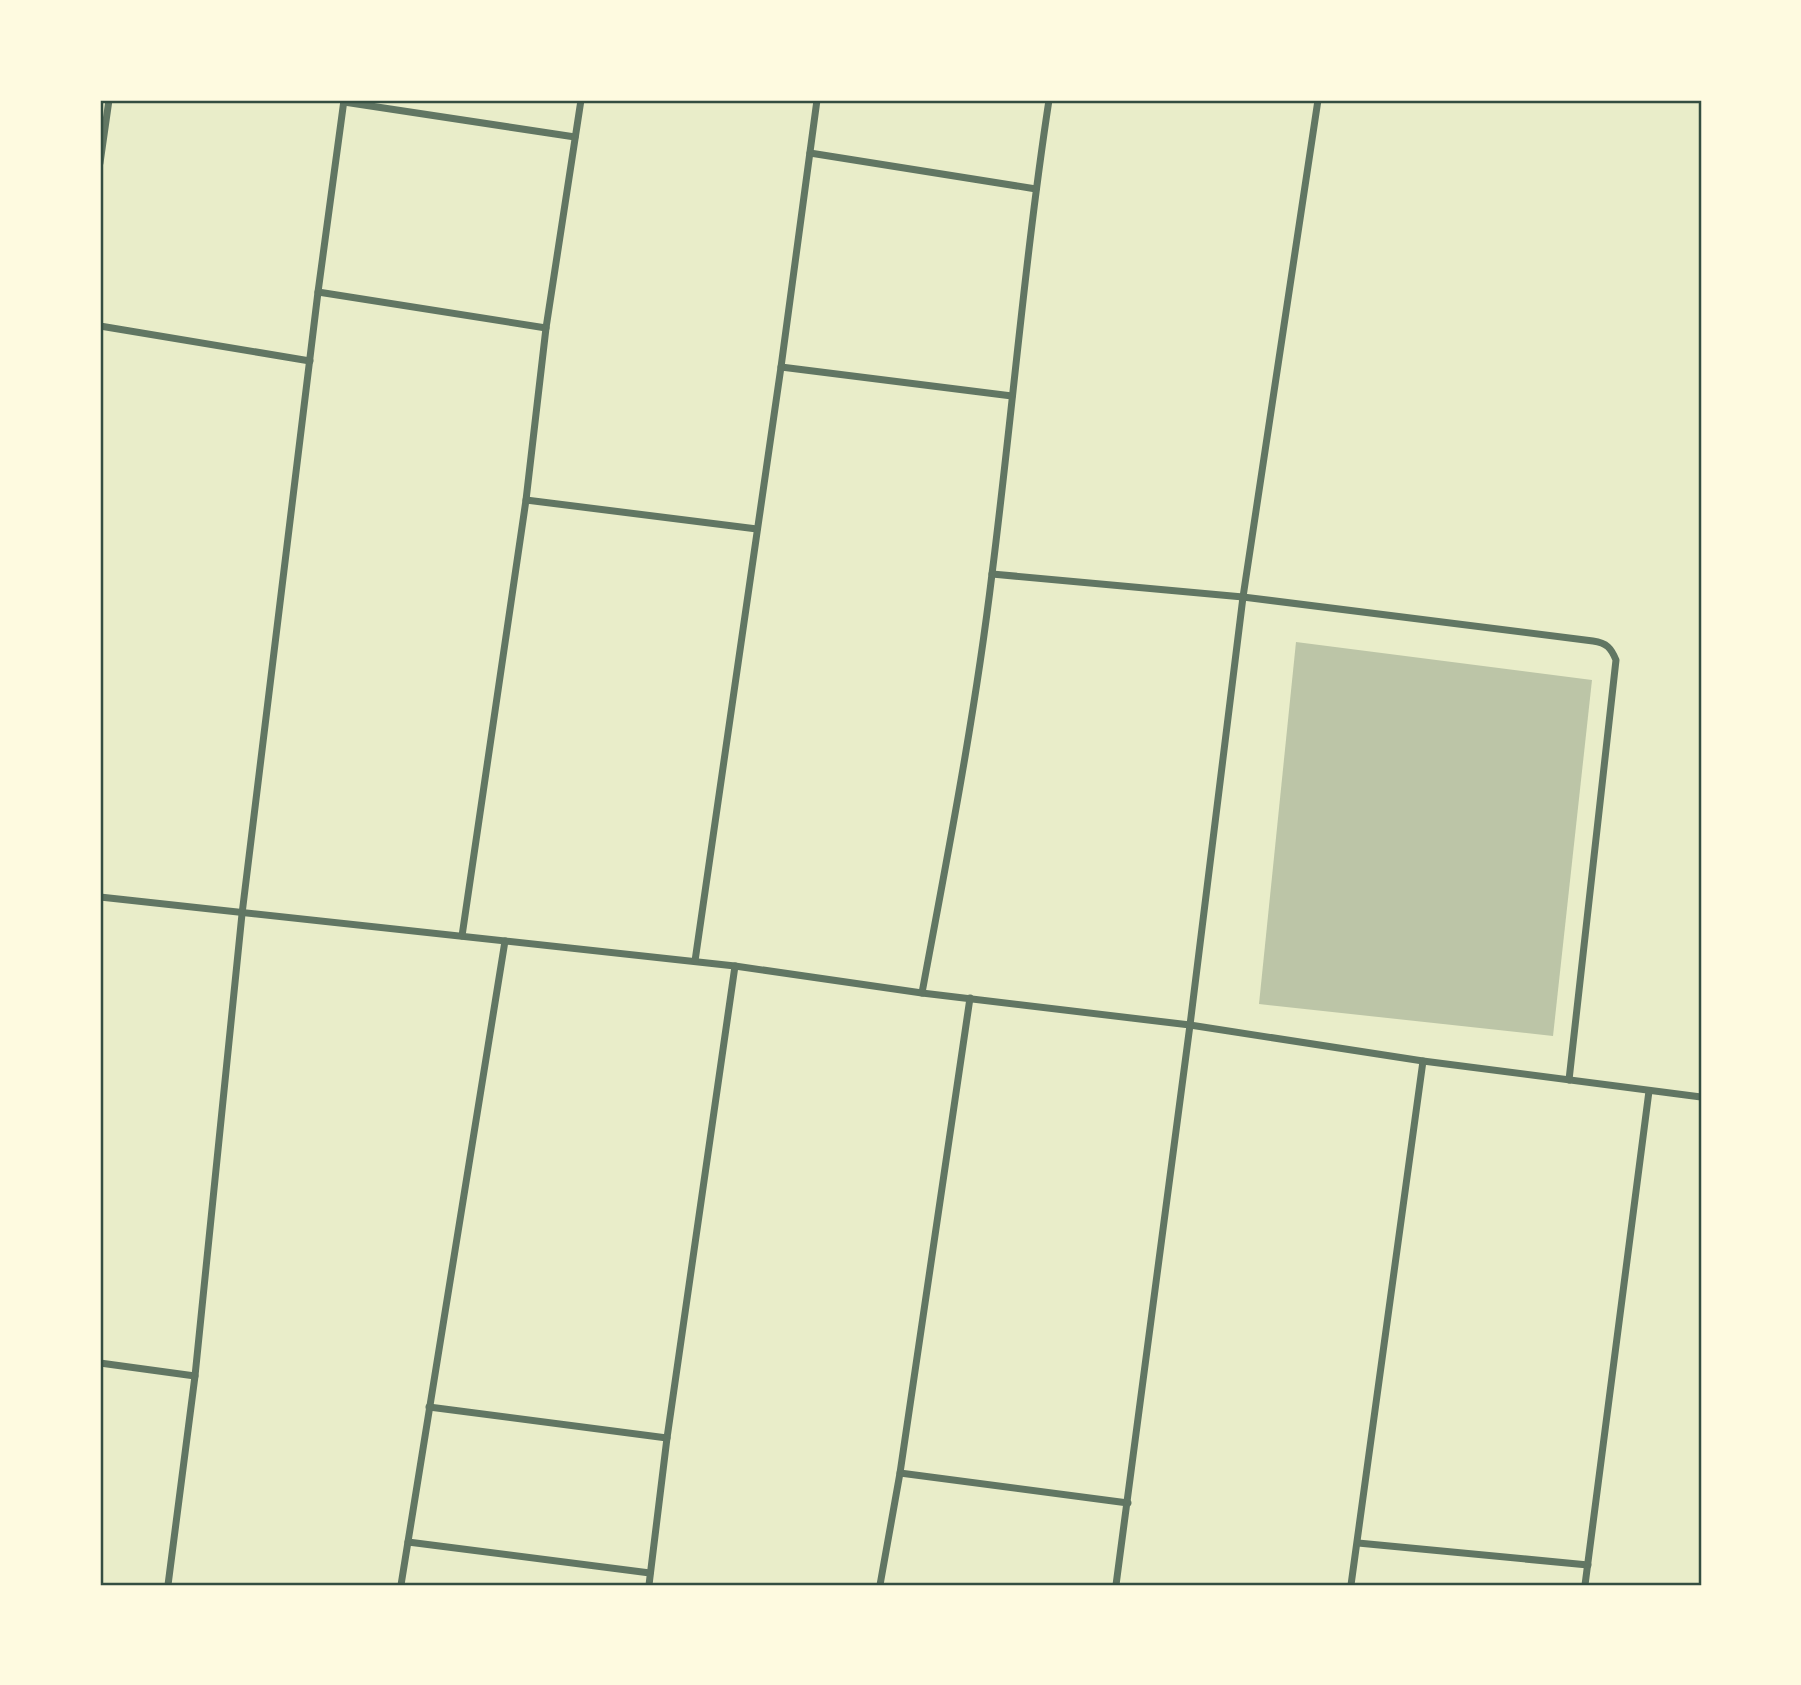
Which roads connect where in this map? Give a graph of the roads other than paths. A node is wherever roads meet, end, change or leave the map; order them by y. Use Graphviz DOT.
graph roads {
  1 [pos="109,100"];
  2 [pos="580,100"];
  3 [pos="817,100"];
  4 [pos="1049,100"];
  5 [pos="1318,100"];
  6 [pos="344,101"];
  7 [pos="575,137"];
  8 [pos="810,153"];
  9 [pos="100,163"];
  10 [pos="1035,189"];
  11 [pos="318,292"];
  12 [pos="100,326"];
  13 [pos="546,328"];
  14 [pos="310,361"];
  15 [pos="781,367"];
  16 [pos="1012,396"];
  17 [pos="526,500"];
  18 [pos="757,529"];
  19 [pos="992,574"];
  20 [pos="1243,597"];
  21 [pos="100,897"];
  22 [pos="242,914"];
  23 [pos="462,936"];
  24 [pos="505,942"];
  25 [pos="695,961"];
  26 [pos="735,966"];
  27 [pos="922,993"];
  28 [pos="970,998"];
  29 [pos="1190,1026"];
  30 [pos="1423,1061"];
  31 [pos="1569,1080"];
  32 [pos="1649,1091"];
  33 [pos="1701,1097"];
  34 [pos="100,1363"];
  35 [pos="195,1376"];
  36 [pos="429,1407"];
  37 [pos="667,1438"];
  38 [pos="900,1473"];
  39 [pos="1128,1503"];
  40 [pos="408,1542"];
  41 [pos="1358,1543"];
  42 [pos="1588,1565"];
  43 [pos="650,1573"];
  44 [pos="168,1585"];
  45 [pos="401,1585"];
  46 [pos="649,1585"];
  47 [pos="880,1585"];
  48 [pos="1116,1585"];
  49 [pos="1351,1585"];
  50 [pos="1586,1585"];
  1 -- 9 [label="street"];
  2 -- 7 [label="street"];
  3 -- 8 [label="street"];
  4 -- 10 [label="street"];
  5 -- 20 [label="street"];
  6 -- 7 [label="street"];
  6 -- 11 [label="street"];
  7 -- 13 [label="street"];
  8 -- 10 [label="street"];
  8 -- 15 [label="street"];
  10 -- 16 [label="street"];
  11 -- 13 [label="street"];
  11 -- 14 [label="street"];
  12 -- 14 [label="street"];
  13 -- 17 [label="street"];
  14 -- 22 [label="street"];
  15 -- 16 [label="street"];
  15 -- 18 [label="street"];
  16 -- 19 [label="street"];
  17 -- 18 [label="street"];
  17 -- 23 [label="street"];
  18 -- 25 [label="street"];
  19 -- 20 [label="street"];
  19 -- 27 [label="street"];
  20 -- 29 [label="street"];
  20 -- 31 [label="street"];
  21 -- 22 [label="street"];
  22 -- 23 [label="street"];
  22 -- 35 [label="street"];
  23 -- 24 [label="street"];
  24 -- 25 [label="street"];
  24 -- 36 [label="street"];
  25 -- 26 [label="street"];
  26 -- 27 [label="street"];
  26 -- 37 [label="street"];
  27 -- 28 [label="street"];
  28 -- 29 [label="street"];
  28 -- 38 [label="street"];
  29 -- 30 [label="street"];
  29 -- 39 [label="street"];
  30 -- 31 [label="street"];
  30 -- 41 [label="street"];
  31 -- 32 [label="street"];
  32 -- 33 [label="street"];
  32 -- 42 [label="street"];
  34 -- 35 [label="street"];
  35 -- 44 [label="street"];
  36 -- 37 [label="street"];
  36 -- 40 [label="street"];
  37 -- 43 [label="street"];
  38 -- 39 [label="street"];
  38 -- 47 [label="street"];
  39 -- 48 [label="street"];
  40 -- 43 [label="street"];
  40 -- 45 [label="street"];
  41 -- 42 [label="street"];
  41 -- 49 [label="street"];
  42 -- 50 [label="street"];
  43 -- 46 [label="street"];
}
